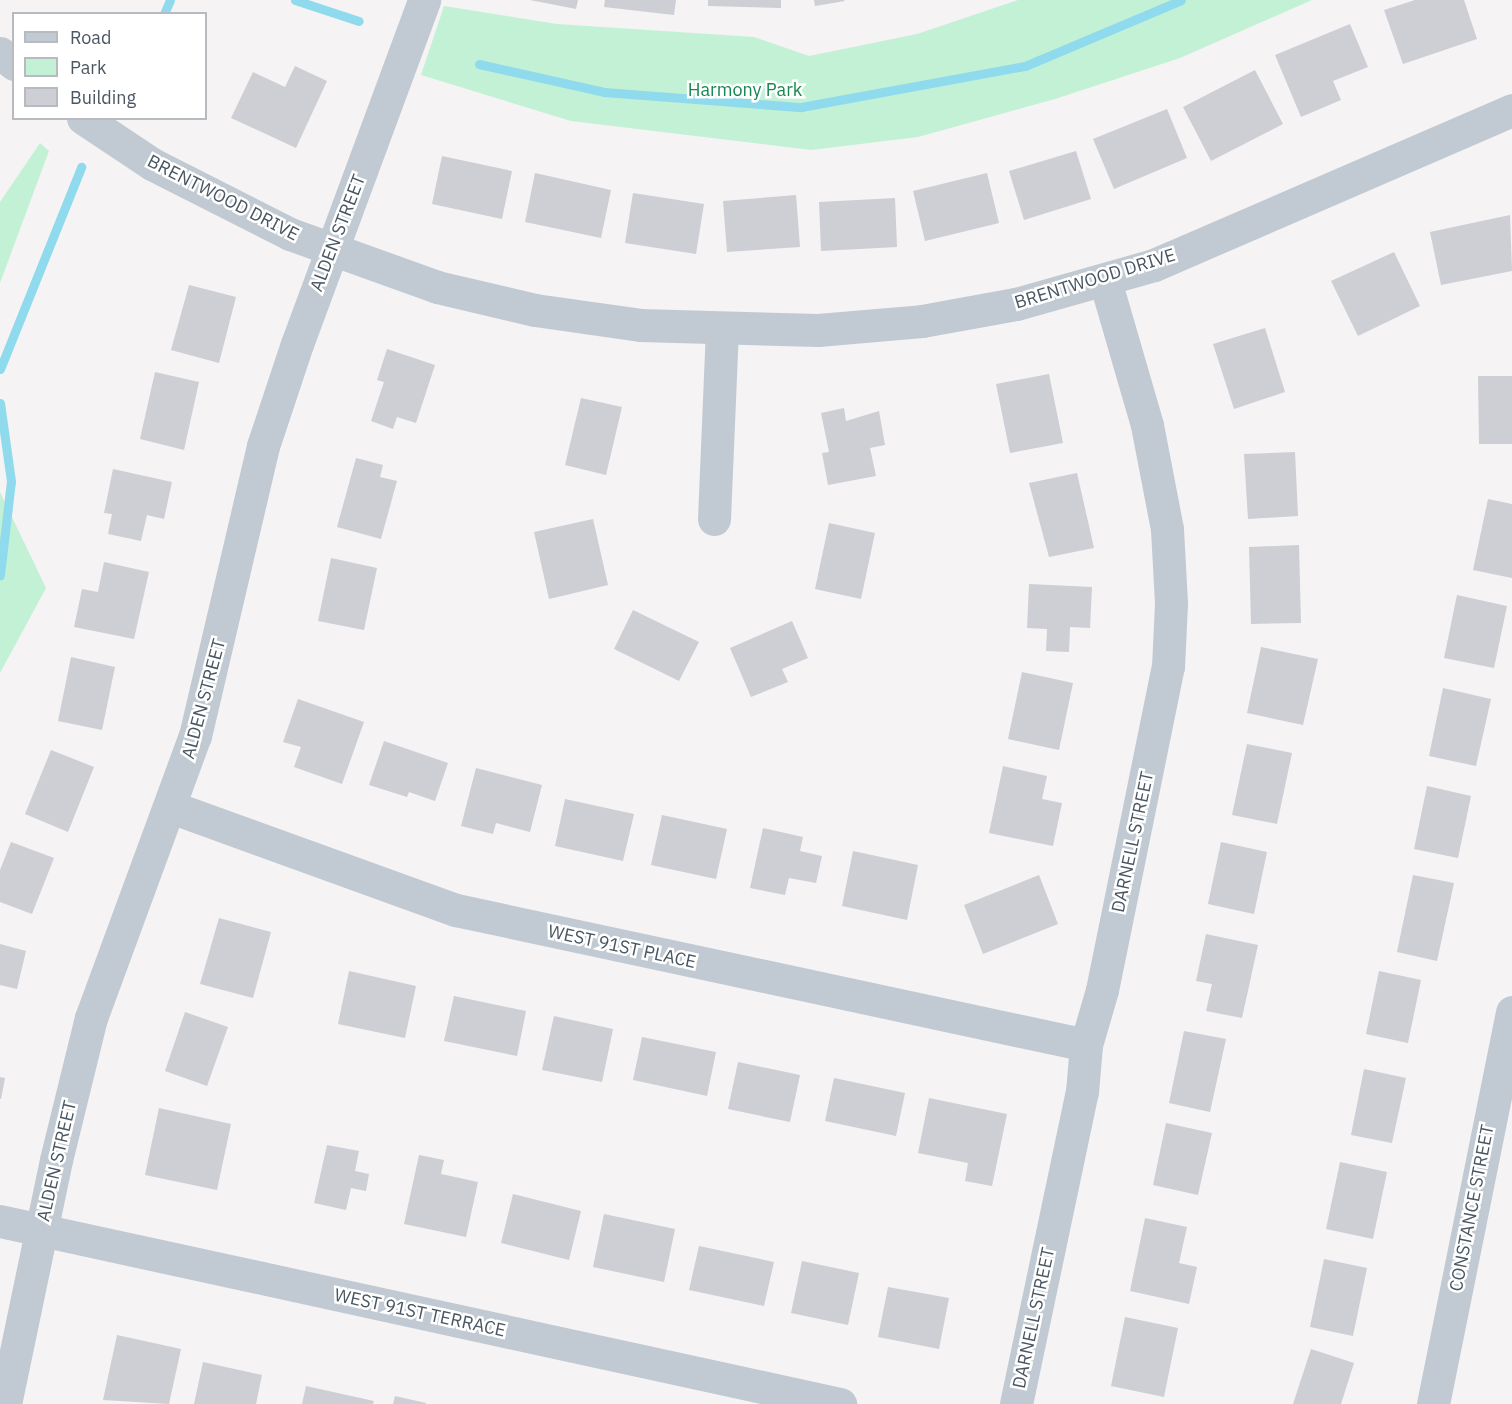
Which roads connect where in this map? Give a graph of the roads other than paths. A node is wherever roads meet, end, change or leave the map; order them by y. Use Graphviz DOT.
graph roads {
  1 [pos="424,0"];
  2 [pos="0,52"];
  3 [pos="12,62"];
  4 [pos="1512,110"];
  5 [pos="86,120"];
  6 [pos="331,250"];
  7 [pos="1105,280"];
  8 [pos="722,330"];
  9 [pos="714,519"];
  10 [pos="171,807"];
  11 [pos="1512,1012"];
  12 [pos="1086,1045"];
  13 [pos="0,1221"];
  14 [pos="42,1230"];
  15 [pos="5,1404"];
  16 [pos="840,1404"];
  17 [pos="1016,1404"];
  18 [pos="1433,1404"];
  1 -- 6 [label="street, ALDEN STREET"];
  2 -- 3 [label="street"];
  4 -- 7 [label="street, BRENTWOOD DRIVE"];
  5 -- 6 [label="street, BRENTWOOD DRIVE"];
  6 -- 8 [label="street, BRENTWOOD DRIVE"];
  6 -- 10 [label="street, ALDEN STREET"];
  7 -- 8 [label="street, BRENTWOOD DRIVE"];
  7 -- 12 [label="street, DARNELL STREET"];
  8 -- 9 [label="street"];
  10 -- 12 [label="street, WEST 91ST PLACE"];
  10 -- 14 [label="street, ALDEN STREET"];
  11 -- 18 [label="street, CONSTANCE STREET"];
  12 -- 17 [label="street, DARNELL STREET"];
  13 -- 14 [label="street, WEST 91ST TERRACE"];
  14 -- 15 [label="street, ALDEN STREET"];
  14 -- 16 [label="street, WEST 91ST TERRACE"];
}
